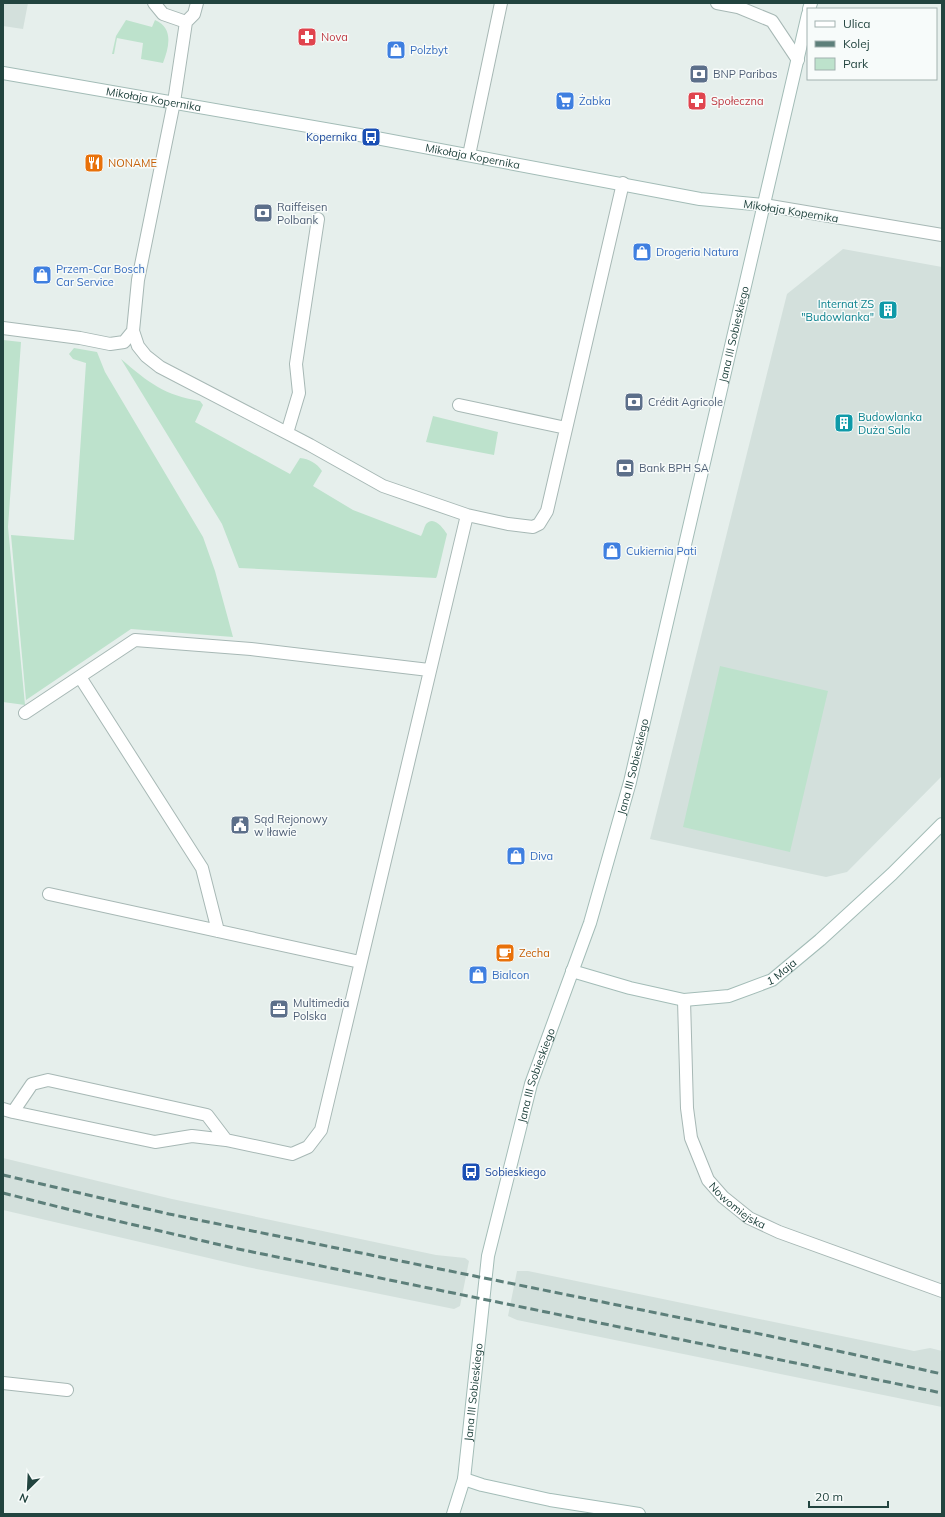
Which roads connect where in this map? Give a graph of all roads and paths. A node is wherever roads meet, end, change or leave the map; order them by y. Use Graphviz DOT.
graph roads {
  1 [pos="154,3"];
  2 [pos="197,3"];
  3 [pos="501,3"];
  4 [pos="717,3"];
  5 [pos="807,19"];
  6 [pos="186,22"];
  7 [pos="798,60"];
  8 [pos="3,72"];
  9 [pos="174,102"];
  10 [pos="469,154"];
  11 [pos="623,183"];
  12 [pos="764,205"];
  13 [pos="318,219"];
  14 [pos="942,235"];
  15 [pos="3,328"];
  16 [pos="133,331"];
  17 [pos="459,405"];
  18 [pos="566,428"];
  19 [pos="287,433"];
  20 [pos="467,515"];
  21 [pos="429,670"];
  22 [pos="80,677"];
  23 [pos="25,713"];
  24 [pos="942,824"];
  25 [pos="48,894"];
  26 [pos="218,931"];
  27 [pos="360,962"];
  28 [pos="572,971"];
  29 [pos="684,1000"];
  30 [pos="8,1110"];
  31 [pos="226,1140"];
  32 [pos="942,1290"];
  33 [pos="3,1383"];
  34 [pos="67,1390"];
  35 [pos="464,1479"];
  36 [pos="453,1514"];
  37 [pos="639,1514"];
  1 -- 6 [label="street"];
  2 -- 6 [label="street"];
  3 -- 10 [label="street"];
  4 -- 7 [label="street"];
  5 -- 7 [label="street, Jana III Sobieskiego"];
  6 -- 9 [label="street"];
  7 -- 12 [label="street, Jana III Sobieskiego"];
  8 -- 9 [label="street, Mikołaja Kopernika"];
  9 -- 10 [label="street, Mikołaja Kopernika"];
  9 -- 16 [label="street"];
  10 -- 11 [label="street, Mikołaja Kopernika"];
  11 -- 12 [label="street, Mikołaja Kopernika"];
  11 -- 18 [label="street"];
  12 -- 14 [label="street, Mikołaja Kopernika"];
  12 -- 28 [label="street, Jana III Sobieskiego"];
  13 -- 19 [label="street"];
  15 -- 16 [label="street"];
  16 -- 19 [label="street"];
  17 -- 18 [label="street"];
  18 -- 20 [label="street"];
  19 -- 20 [label="street"];
  20 -- 21 [label="street"];
  21 -- 22 [label="street"];
  21 -- 27 [label="street"];
  22 -- 23 [label="street"];
  22 -- 26 [label="street"];
  24 -- 29 [label="street, 1 Maja"];
  25 -- 26 [label="street"];
  26 -- 27 [label="street"];
  27 -- 31 [label="street"];
  28 -- 29 [label="street, 1 Maja"];
  28 -- 35 [label="street, Jana III Sobieskiego"];
  29 -- 32 [label="street, Nowomiejska"];
  30 -- 31 [label="street"];
  30 -- 31 [label="street"];
  33 -- 34 [label="street"];
  35 -- 36 [label="street, Jana III Sobieskiego"];
  35 -- 37 [label="street"];
}
